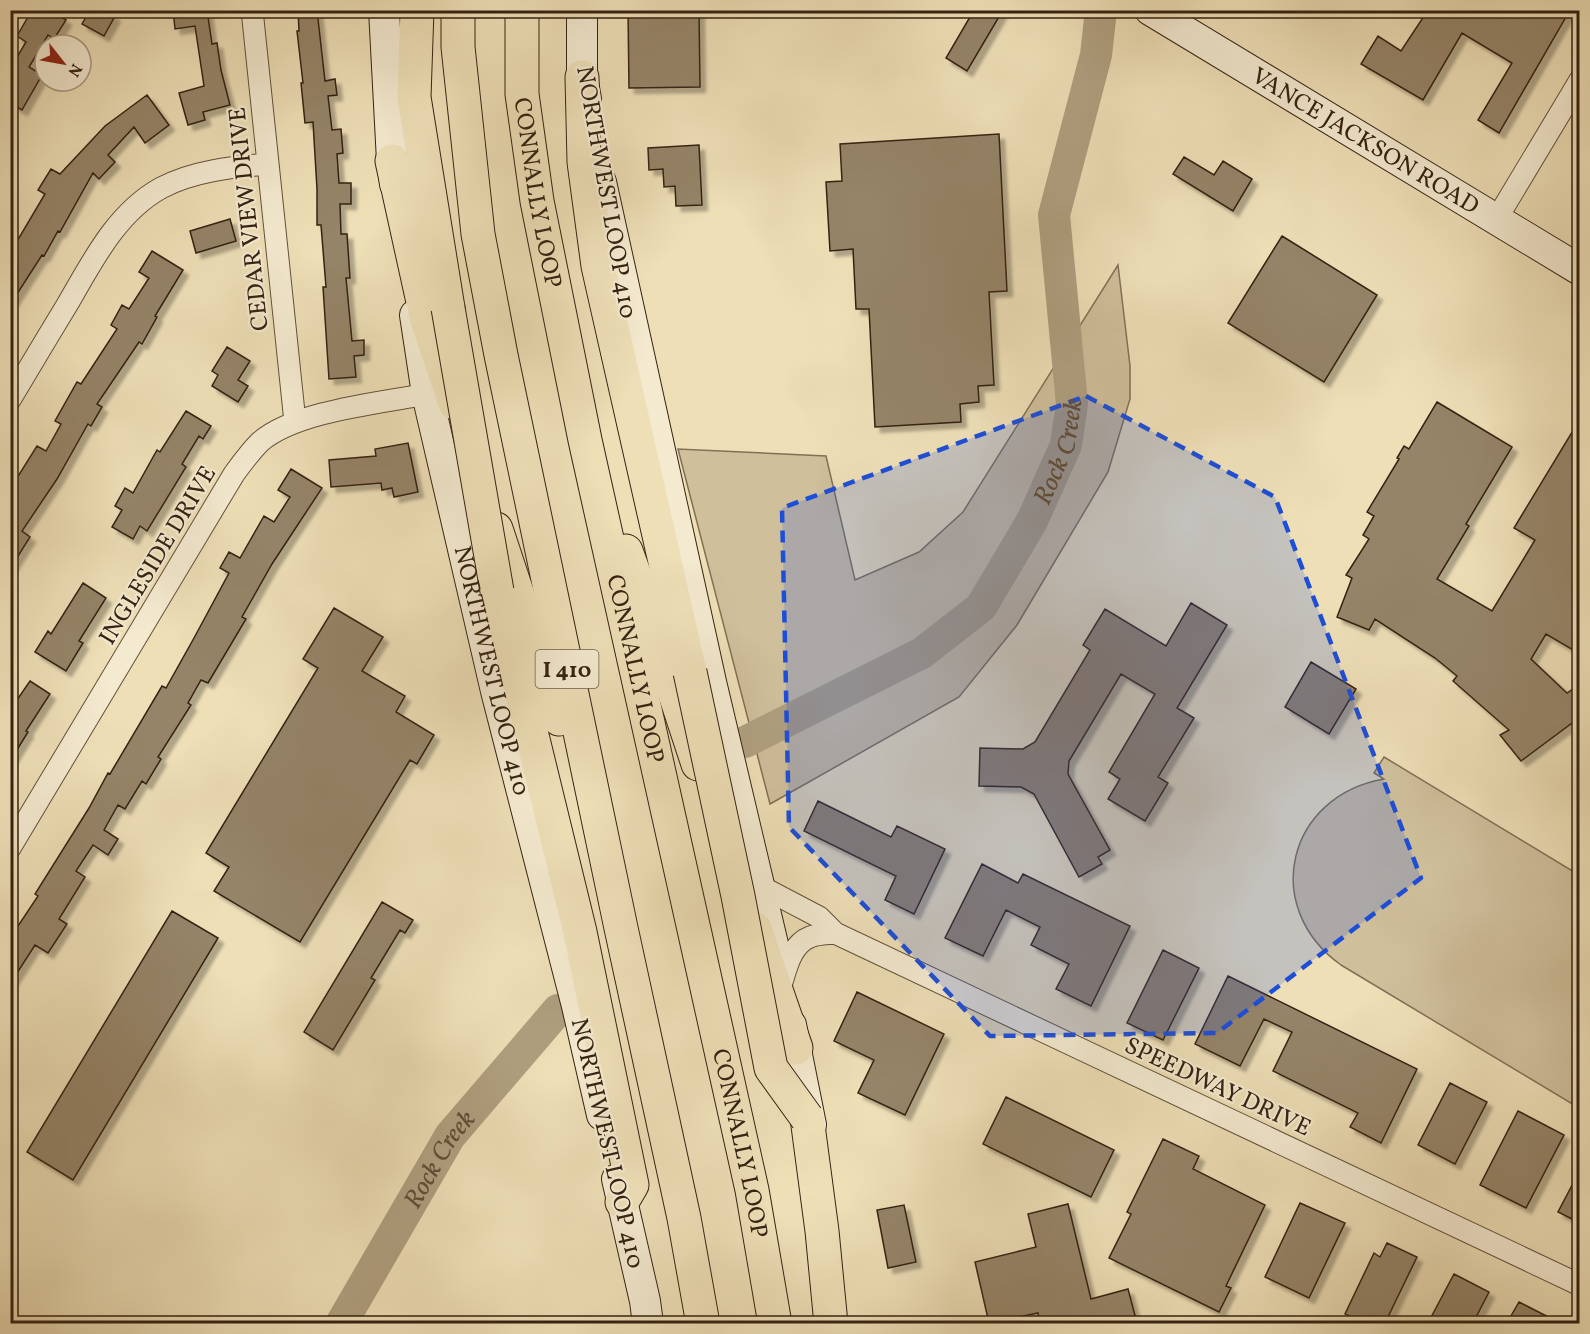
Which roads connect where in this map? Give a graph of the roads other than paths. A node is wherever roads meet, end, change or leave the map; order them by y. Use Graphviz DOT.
graph roads {
  1 [pos="252,10"];
  2 [pos="384,10"];
  3 [pos="417,10"];
  4 [pos="458,10"];
  5 [pos="522,10"];
  6 [pos="582,10"];
  7 [pos="1154,13"];
  8 [pos="582,77"];
  9 [pos="1580,80"];
  10 [pos="392,161"];
  11 [pos="268,164"];
  12 [pos="1496,220"];
  13 [pos="1580,270"];
  14 [pos="428,394"];
  15 [pos="10,399"];
  16 [pos="295,422"];
  17 [pos="585,440"];
  18 [pos="10,848"];
  19 [pos="610,878"];
  20 [pos="760,886"];
  21 [pos="835,933"];
  22 [pos="782,982"];
  23 [pos="796,1048"];
  24 [pos="622,1202"];
  25 [pos="1580,1285"];
  26 [pos="648,1323"];
  27 [pos="703,1323"];
  28 [pos="775,1323"];
  29 [pos="831,1323"];
  30 [pos="842,1323"];
  1 -- 11 [label="street, CEDAR VIEW DRIVE"];
  2 -- 10 [label="main road, NORTHWEST LOOP 410"];
  3 -- 24 [label="highway, bridge"];
  4 -- 19 [label="highway, I 410"];
  5 -- 17 [label="highway, CONNALLY LOOP / I 410"];
  6 -- 8 [label="main road, NORTHWEST LOOP 410"];
  7 -- 12 [label="main road, VANCE JACKSON ROAD"];
  8 -- 20 [label="main road, NORTHWEST LOOP 410"];
  8 -- 29 [label="highway, bridge"];
  9 -- 12 [label="street"];
  10 -- 14 [label="main road, NORTHWEST LOOP 410"];
  10 -- 19 [label="highway"];
  11 -- 15 [label="street"];
  11 -- 16 [label="street, CEDAR VIEW DRIVE"];
  12 -- 13 [label="main road, VANCE JACKSON ROAD"];
  14 -- 16 [label="street, INGLESIDE DRIVE"];
  14 -- 24 [label="main road, NORTHWEST LOOP 410"];
  16 -- 18 [label="street, INGLESIDE DRIVE"];
  17 -- 23 [label="highway"];
  17 -- 28 [label="highway, CONNALLY LOOP / I 410"];
  19 -- 27 [label="highway, I 410"];
  20 -- 21 [label="street, SPEEDWAY DRIVE"];
  20 -- 22 [label="main road, NORTHWEST LOOP 410"];
  21 -- 22 [label="street"];
  21 -- 25 [label="street, SPEEDWAY DRIVE"];
  22 -- 23 [label="main road, NORTHWEST LOOP 410"];
  23 -- 30 [label="main road, NORTHWEST LOOP 410"];
  24 -- 26 [label="main road, NORTHWEST LOOP 410"];
}
